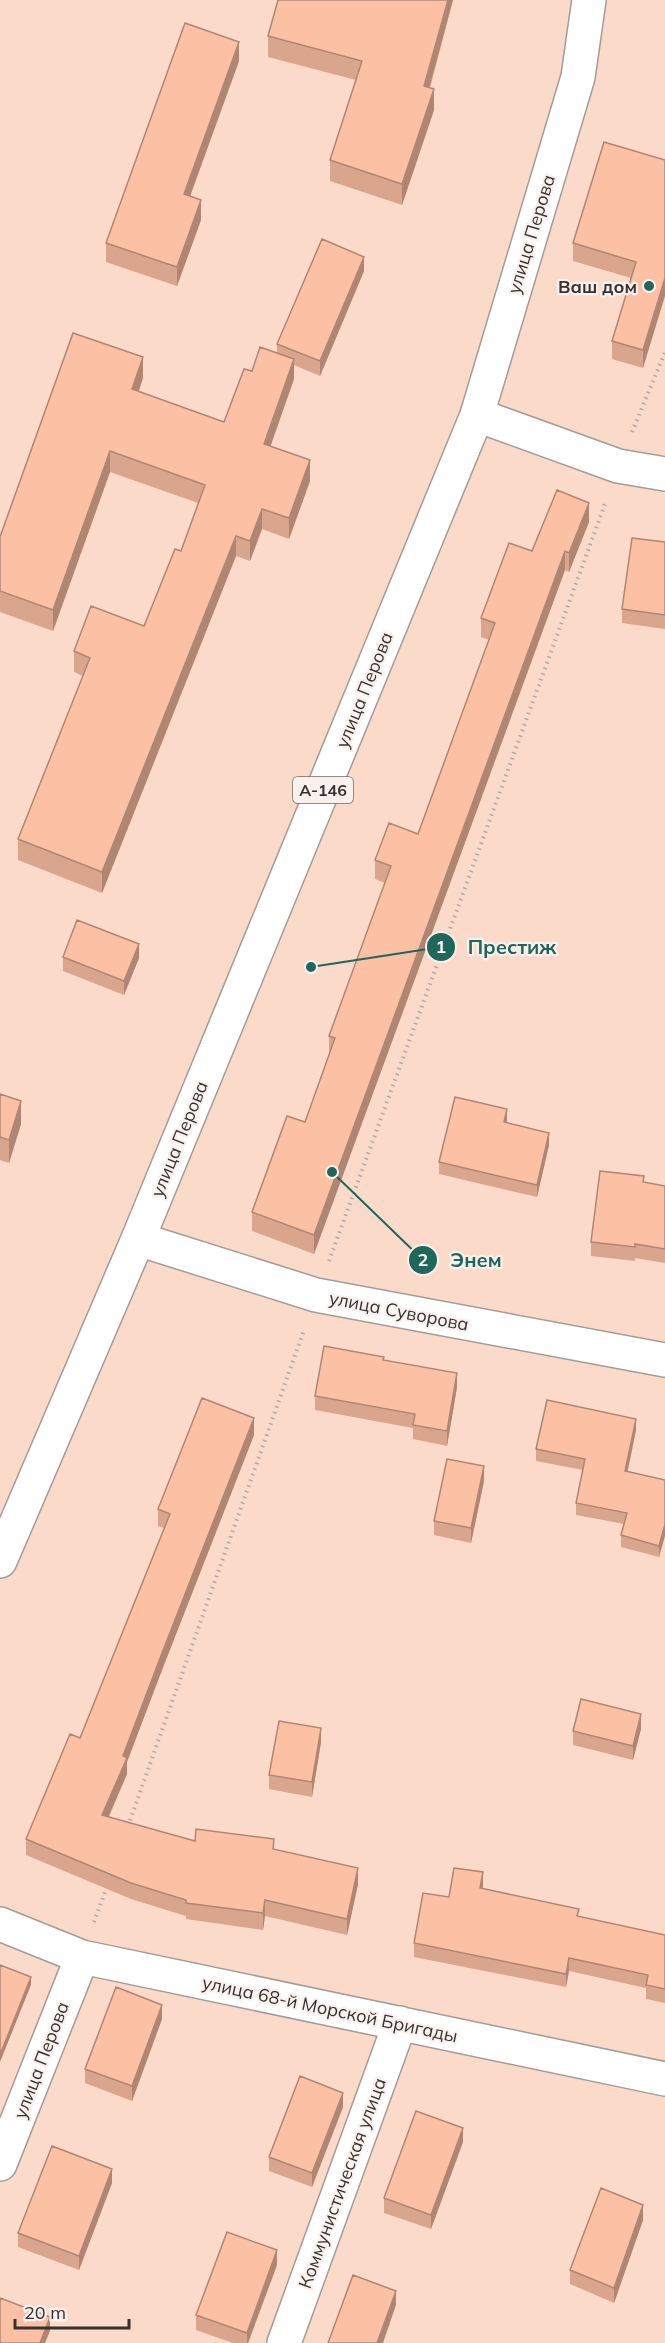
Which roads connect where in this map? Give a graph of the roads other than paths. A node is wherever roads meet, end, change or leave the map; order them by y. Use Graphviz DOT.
graph roads {
  1 [pos="589,0"];
  2 [pos="477,415"];
  3 [pos="665,474"];
  4 [pos="138,1239"];
  5 [pos="665,1360"];
  6 [pos="0,1561"];
  7 [pos="0,1924"];
  8 [pos="82,1957"];
  9 [pos="400,2023"];
  10 [pos="665,2079"];
  11 [pos="0,2164"];
  12 [pos="284,2343"];
  1 -- 2 [label="main road, улица Перова / А-146"];
  2 -- 3 [label="main road"];
  2 -- 4 [label="main road, улица Перова / А-146"];
  4 -- 5 [label="main road, улица Суворова"];
  4 -- 6 [label="main road, улица Перова / А-146"];
  7 -- 8 [label="main road, улица 68-й Морской Бригады"];
  8 -- 9 [label="main road, улица 68-й Морской Бригады"];
  8 -- 11 [label="main road, улица Перова"];
  9 -- 10 [label="main road, улица 68-й Морской Бригады"];
  9 -- 12 [label="main road, Коммунистическая улица"];
}
